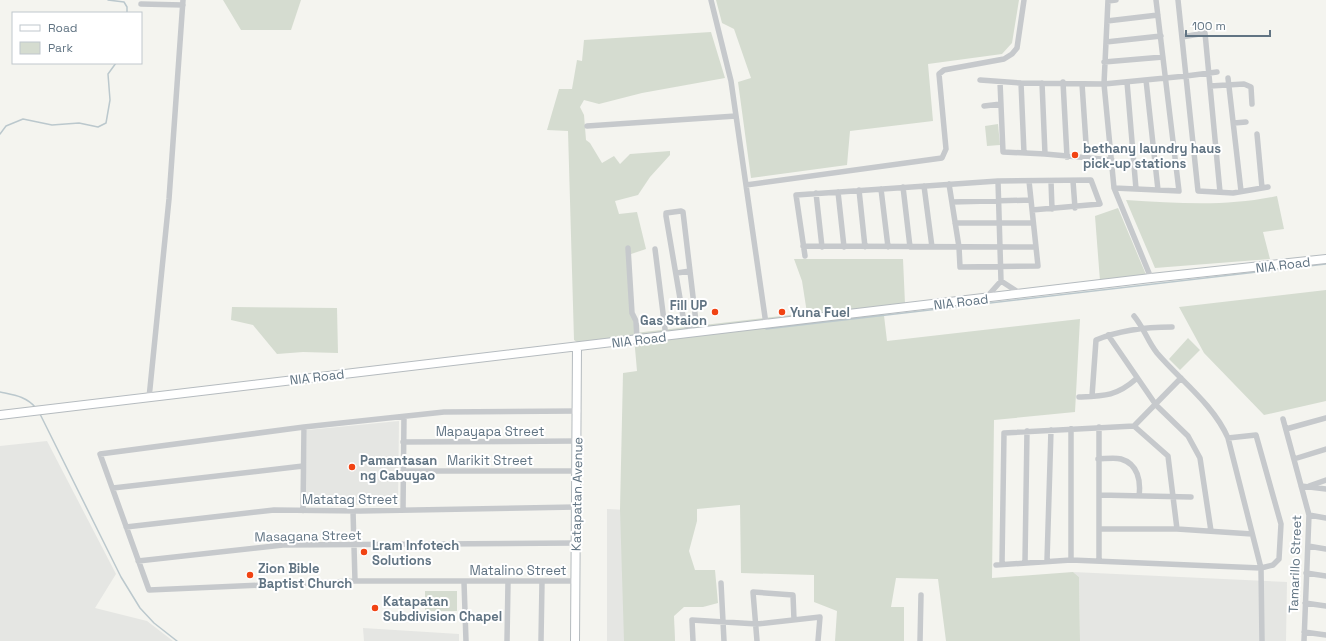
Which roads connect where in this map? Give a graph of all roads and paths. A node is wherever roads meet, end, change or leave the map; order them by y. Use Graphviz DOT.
graph roads {
  1 [pos="711,0"];
  2 [pos="1024,0"];
  3 [pos="1108,0"];
  4 [pos="1116,0"];
  5 [pos="1156,0"];
  6 [pos="1178,0"];
  7 [pos="183,2"];
  8 [pos="141,4"];
  9 [pos="1158,15"];
  10 [pos="1107,21"];
  11 [pos="1160,36"];
  12 [pos="1182,37"];
  13 [pos="1106,42"];
  14 [pos="1163,57"];
  15 [pos="1104,62"];
  16 [pos="1208,72"];
  17 [pos="1217,72"];
  18 [pos="1186,76"];
  19 [pos="1228,78"];
  20 [pos="1166,79"];
  21 [pos="980,80"];
  22 [pos="1146,80"];
  23 [pos="1000,82"];
  24 [pos="1063,82"];
  25 [pos="1127,82"];
  26 [pos="1021,83"];
  27 [pos="1042,83"];
  28 [pos="1082,84"];
  29 [pos="1104,84"];
  30 [pos="1229,85"];
  31 [pos="1210,86"];
  32 [pos="1001,104"];
  33 [pos="1252,104"];
  34 [pos="984,106"];
  35 [pos="736,116"];
  36 [pos="1246,122"];
  37 [pos="1234,123"];
  38 [pos="587,126"];
  39 [pos="1257,134"];
  40 [pos="1024,153"];
  41 [pos="1045,154"];
  42 [pos="1067,156"];
  43 [pos="1087,158"];
  44 [pos="1112,160"];
  45 [pos="998,181"];
  46 [pos="1029,181"];
  47 [pos="1051,181"];
  48 [pos="1073,181"];
  49 [pos="949,184"];
  50 [pos="746,185"];
  51 [pos="924,186"];
  52 [pos="903,187"];
  53 [pos="1268,187"];
  54 [pos="1114,188"];
  55 [pos="1262,188"];
  56 [pos="881,189"];
  57 [pos="1136,189"];
  58 [pos="859,190"];
  59 [pos="1158,190"];
  60 [pos="1241,191"];
  61 [pos="838,192"];
  62 [pos="1220,192"];
  63 [pos="816,193"];
  64 [pos="1031,200"];
  65 [pos="998,201"];
  66 [pos="952,202"];
  67 [pos="1075,208"];
  68 [pos="1052,209"];
  69 [pos="1032,210"];
  70 [pos="955,223"];
  71 [pos="999,223"];
  72 [pos="1033,223"];
  73 [pos="803,246"];
  74 [pos="822,246"];
  75 [pos="844,247"];
  76 [pos="865,247"];
  77 [pos="888,247"];
  78 [pos="910,247"];
  79 [pos="932,247"];
  80 [pos="959,247"];
  81 [pos="999,247"];
  82 [pos="1034,247"];
  83 [pos="628,248"];
  84 [pos="655,249"];
  85 [pos="805,256"];
  86 [pos="1326,260"];
  87 [pos="1000,267"];
  88 [pos="690,271"];
  89 [pos="677,273"];
  90 [pos="1150,278"];
  91 [pos="1001,281"];
  92 [pos="1022,294"];
  93 [pos="985,299"];
  94 [pos="1134,316"];
  95 [pos="690,324"];
  96 [pos="766,324"];
  97 [pos="1143,327"];
  98 [pos="1172,327"];
  99 [pos="691,333"];
  100 [pos="1108,335"];
  101 [pos="666,337"];
  102 [pos="637,340"];
  103 [pos="577,348"];
  104 [pos="1182,378"];
  105 [pos="1136,379"];
  106 [pos="1092,396"];
  107 [pos="1079,397"];
  108 [pos="149,398"];
  109 [pos="1156,404"];
  110 [pos="578,411"];
  111 [pos="0,415"];
  112 [pos="404,417"];
  113 [pos="1326,418"];
  114 [pos="1283,419"];
  115 [pos="304,426"];
  116 [pos="1134,426"];
  117 [pos="1099,427"];
  118 [pos="1071,429"];
  119 [pos="1286,429"];
  120 [pos="1051,430"];
  121 [pos="1027,431"];
  122 [pos="1228,438"];
  123 [pos="578,441"];
  124 [pos="403,442"];
  125 [pos="1326,449"];
  126 [pos="1098,459"];
  127 [pos="1294,459"];
  128 [pos="303,466"];
  129 [pos="403,470"];
  130 [pos="577,471"];
  131 [pos="1326,480"];
  132 [pos="1301,486"];
  133 [pos="1308,486"];
  134 [pos="113,488"];
  135 [pos="1326,489"];
  136 [pos="1099,495"];
  137 [pos="1139,496"];
  138 [pos="1191,497"];
  139 [pos="1174,498"];
  140 [pos="576,507"];
  141 [pos="403,510"];
  142 [pos="303,511"];
  143 [pos="353,511"];
  144 [pos="1309,515"];
  145 [pos="1326,518"];
  146 [pos="126,527"];
  147 [pos="1099,529"];
  148 [pos="1177,529"];
  149 [pos="1211,531"];
  150 [pos="1252,534"];
  151 [pos="576,543"];
  152 [pos="354,546"];
  153 [pos="1308,546"];
  154 [pos="1326,549"];
  155 [pos="1071,560"];
  156 [pos="138,561"];
  157 [pos="1047,561"];
  158 [pos="1099,561"];
  159 [pos="1026,562"];
  160 [pos="1002,564"];
  161 [pos="996,565"];
  162 [pos="1261,568"];
  163 [pos="1306,573"];
  164 [pos="1326,576"];
  165 [pos="355,581"];
  166 [pos="575,581"];
  167 [pos="464,582"];
  168 [pos="508,582"];
  169 [pos="542,582"];
  170 [pos="721,583"];
  171 [pos="921,595"];
  172 [pos="1305,602"];
  173 [pos="1326,606"];
  174 [pos="724,620"];
  175 [pos="794,620"];
  176 [pos="757,624"];
  177 [pos="1304,632"];
  178 [pos="1326,635"];
  179 [pos="466,641"];
  180 [pos="507,641"];
  181 [pos="541,641"];
  182 [pos="575,641"];
  183 [pos="693,641"];
  184 [pos="724,641"];
  185 [pos="757,641"];
  186 [pos="818,641"];
  187 [pos="920,641"];
  188 [pos="1262,641"];
  189 [pos="1304,641"];
  1 -- 35 [label="street"];
  2 -- 50 [label="street"];
  3 -- 4 [label="street"];
  3 -- 10 [label="street"];
  5 -- 9 [label="street"];
  6 -- 12 [label="street"];
  7 -- 8 [label="street"];
  7 -- 108 [label="street"];
  9 -- 10 [label="street"];
  9 -- 11 [label="street"];
  10 -- 13 [label="street"];
  11 -- 13 [label="street"];
  11 -- 14 [label="street"];
  12 -- 16 [label="street"];
  12 -- 18 [label="street"];
  13 -- 15 [label="street"];
  14 -- 15 [label="street"];
  14 -- 20 [label="street"];
  15 -- 29 [label="street"];
  16 -- 17 [label="street"];
  16 -- 18 [label="street"];
  16 -- 31 [label="street"];
  18 -- 20 [label="street"];
  18 -- 62 [label="street"];
  19 -- 30 [label="street"];
  20 -- 22 [label="street"];
  20 -- 59 [label="street"];
  21 -- 23 [label="street"];
  22 -- 25 [label="street"];
  22 -- 59 [label="street"];
  23 -- 26 [label="street"];
  23 -- 32 [label="street"];
  24 -- 27 [label="street"];
  24 -- 28 [label="street"];
  24 -- 42 [label="street"];
  25 -- 29 [label="street"];
  25 -- 57 [label="street"];
  26 -- 27 [label="street"];
  26 -- 40 [label="street"];
  27 -- 41 [label="street"];
  28 -- 29 [label="street"];
  28 -- 43 [label="street"];
  29 -- 44 [label="street"];
  30 -- 31 [label="street"];
  30 -- 33 [label="street"];
  30 -- 37 [label="street"];
  31 -- 62 [label="street"];
  32 -- 34 [label="street"];
  32 -- 40 [label="street"];
  35 -- 38 [label="street"];
  35 -- 50 [label="street"];
  36 -- 37 [label="street"];
  37 -- 60 [label="street"];
  39 -- 55 [label="street"];
  40 -- 41 [label="street"];
  41 -- 42 [label="street"];
  42 -- 43 [label="street"];
  43 -- 44 [label="street"];
  44 -- 54 [label="street"];
  45 -- 46 [label="street"];
  45 -- 49 [label="street"];
  45 -- 65 [label="street"];
  46 -- 47 [label="street"];
  46 -- 64 [label="street"];
  47 -- 48 [label="street"];
  47 -- 68 [label="street"];
  48 -- 67 [label="street"];
  48 -- 67 [label="street"];
  49 -- 51 [label="street"];
  49 -- 66 [label="street"];
  50 -- 96 [label="street"];
  51 -- 52 [label="street"];
  51 -- 79 [label="street"];
  52 -- 56 [label="street"];
  52 -- 78 [label="street"];
  53 -- 55 [label="street"];
  54 -- 57 [label="street"];
  54 -- 90 [label="street"];
  55 -- 60 [label="street"];
  56 -- 58 [label="street"];
  56 -- 77 [label="street"];
  57 -- 59 [label="street"];
  58 -- 61 [label="street"];
  58 -- 76 [label="street"];
  60 -- 62 [label="street"];
  61 -- 63 [label="street"];
  61 -- 75 [label="street"];
  63 -- 73 [label="street"];
  63 -- 74 [label="street"];
  64 -- 65 [label="street"];
  64 -- 69 [label="street"];
  65 -- 66 [label="street"];
  65 -- 71 [label="street"];
  66 -- 70 [label="street"];
  67 -- 68 [label="street"];
  68 -- 69 [label="street"];
  69 -- 72 [label="street"];
  70 -- 71 [label="street"];
  70 -- 80 [label="street"];
  71 -- 72 [label="street"];
  71 -- 81 [label="street"];
  72 -- 82 [label="street"];
  73 -- 74 [label="street"];
  73 -- 85 [label="street"];
  74 -- 75 [label="street"];
  75 -- 76 [label="street"];
  76 -- 77 [label="street"];
  77 -- 78 [label="street"];
  78 -- 79 [label="street"];
  79 -- 80 [label="street"];
  80 -- 81 [label="street"];
  80 -- 87 [label="street"];
  81 -- 82 [label="street"];
  81 -- 87 [label="street"];
  82 -- 87 [label="street"];
  83 -- 102 [label="street"];
  84 -- 101 [label="street"];
  86 -- 90 [label="street, NIA Road"];
  87 -- 91 [label="street"];
  88 -- 89 [label="street"];
  88 -- 89 [label="street"];
  88 -- 95 [label="street"];
  89 -- 95 [label="street"];
  90 -- 92 [label="street, NIA Road"];
  91 -- 92 [label="street"];
  91 -- 93 [label="street"];
  92 -- 93 [label="street, NIA Road"];
  93 -- 96 [label="street, NIA Road"];
  94 -- 97 [label="street"];
  95 -- 99 [label="street"];
  96 -- 99 [label="street, NIA Road"];
  97 -- 98 [label="street"];
  97 -- 100 [label="street"];
  97 -- 104 [label="street"];
  99 -- 101 [label="street, NIA Road"];
  100 -- 105 [label="street"];
  100 -- 106 [label="street"];
  101 -- 102 [label="street, NIA Road"];
  102 -- 103 [label="street, NIA Road"];
  103 -- 108 [label="street, NIA Road"];
  103 -- 110 [label="street, Katapatan Avenue"];
  104 -- 109 [label="street"];
  104 -- 122 [label="street"];
  105 -- 106 [label="street"];
  105 -- 109 [label="street"];
  106 -- 107 [label="street"];
  108 -- 111 [label="street, NIA Road"];
  109 -- 116 [label="street"];
  109 -- 149 [label="street"];
  110 -- 112 [label="street"];
  110 -- 123 [label="street, Katapatan Avenue"];
  112 -- 115 [label="street"];
  112 -- 124 [label="street"];
  113 -- 119 [label="street"];
  114 -- 119 [label="street, Tamarillo Street"];
  115 -- 128 [label="street"];
  115 -- 134 [label="street"];
  116 -- 117 [label="street"];
  116 -- 139 [label="street"];
  117 -- 118 [label="street"];
  117 -- 126 [label="street"];
  118 -- 120 [label="street"];
  118 -- 155 [label="street"];
  119 -- 127 [label="street, Tamarillo Street"];
  120 -- 121 [label="street"];
  120 -- 157 [label="street"];
  121 -- 159 [label="street"];
  121 -- 160 [label="street"];
  122 -- 150 [label="street"];
  122 -- 162 [label="street"];
  123 -- 124 [label="street, Mapayapa Street"];
  123 -- 130 [label="street, Katapatan Avenue"];
  124 -- 129 [label="street"];
  125 -- 127 [label="street"];
  126 -- 136 [label="street"];
  126 -- 137 [label="street"];
  127 -- 132 [label="street, Tamarillo Street"];
  128 -- 134 [label="street"];
  128 -- 142 [label="street"];
  129 -- 130 [label="street, Marikit Street"];
  129 -- 141 [label="street"];
  130 -- 140 [label="street, Katapatan Avenue"];
  131 -- 133 [label="street"];
  132 -- 133 [label="street"];
  132 -- 144 [label="street, Tamarillo Street"];
  133 -- 135 [label="street"];
  134 -- 146 [label="street"];
  136 -- 137 [label="street"];
  136 -- 147 [label="street"];
  137 -- 139 [label="street"];
  138 -- 139 [label="street"];
  139 -- 148 [label="street"];
  140 -- 141 [label="street, Matatag Street"];
  140 -- 151 [label="street, Katapatan Avenue"];
  141 -- 143 [label="street, Matatag Street"];
  142 -- 143 [label="street, Matatag Street"];
  142 -- 146 [label="street, Matatag Street"];
  143 -- 152 [label="street"];
  144 -- 145 [label="street"];
  144 -- 153 [label="street, Tamarillo Street"];
  146 -- 156 [label="street"];
  147 -- 148 [label="street"];
  147 -- 158 [label="street"];
  148 -- 149 [label="street"];
  149 -- 150 [label="street"];
  150 -- 162 [label="street"];
  151 -- 152 [label="street, Masagana Street"];
  151 -- 166 [label="street, Katapatan Avenue"];
  152 -- 156 [label="street, Masagana Street"];
  152 -- 165 [label="street"];
  153 -- 154 [label="street"];
  153 -- 163 [label="street, Tamarillo Street"];
  155 -- 157 [label="street"];
  155 -- 158 [label="street"];
  156 -- 165 [label="street, Matalino Street"];
  157 -- 159 [label="street"];
  158 -- 162 [label="street"];
  159 -- 160 [label="street"];
  160 -- 161 [label="street"];
  162 -- 188 [label="street"];
  163 -- 164 [label="street"];
  163 -- 172 [label="street, Tamarillo Street"];
  165 -- 167 [label="street, Matalino Street"];
  166 -- 169 [label="street, Matalino Street"];
  166 -- 182 [label="street, Katapatan Avenue"];
  167 -- 168 [label="street, Matalino Street"];
  167 -- 179 [label="street"];
  168 -- 169 [label="street, Matalino Street"];
  168 -- 180 [label="street"];
  169 -- 181 [label="street"];
  170 -- 174 [label="street"];
  171 -- 187 [label="street"];
  172 -- 173 [label="street"];
  172 -- 177 [label="street, Tamarillo Street"];
  174 -- 176 [label="street"];
  174 -- 183 [label="street"];
  174 -- 184 [label="street"];
  175 -- 176 [label="street"];
  175 -- 176 [label="street"];
  175 -- 186 [label="street"];
  176 -- 185 [label="street"];
  177 -- 178 [label="street"];
  177 -- 189 [label="street, Tamarillo Street"];
}
